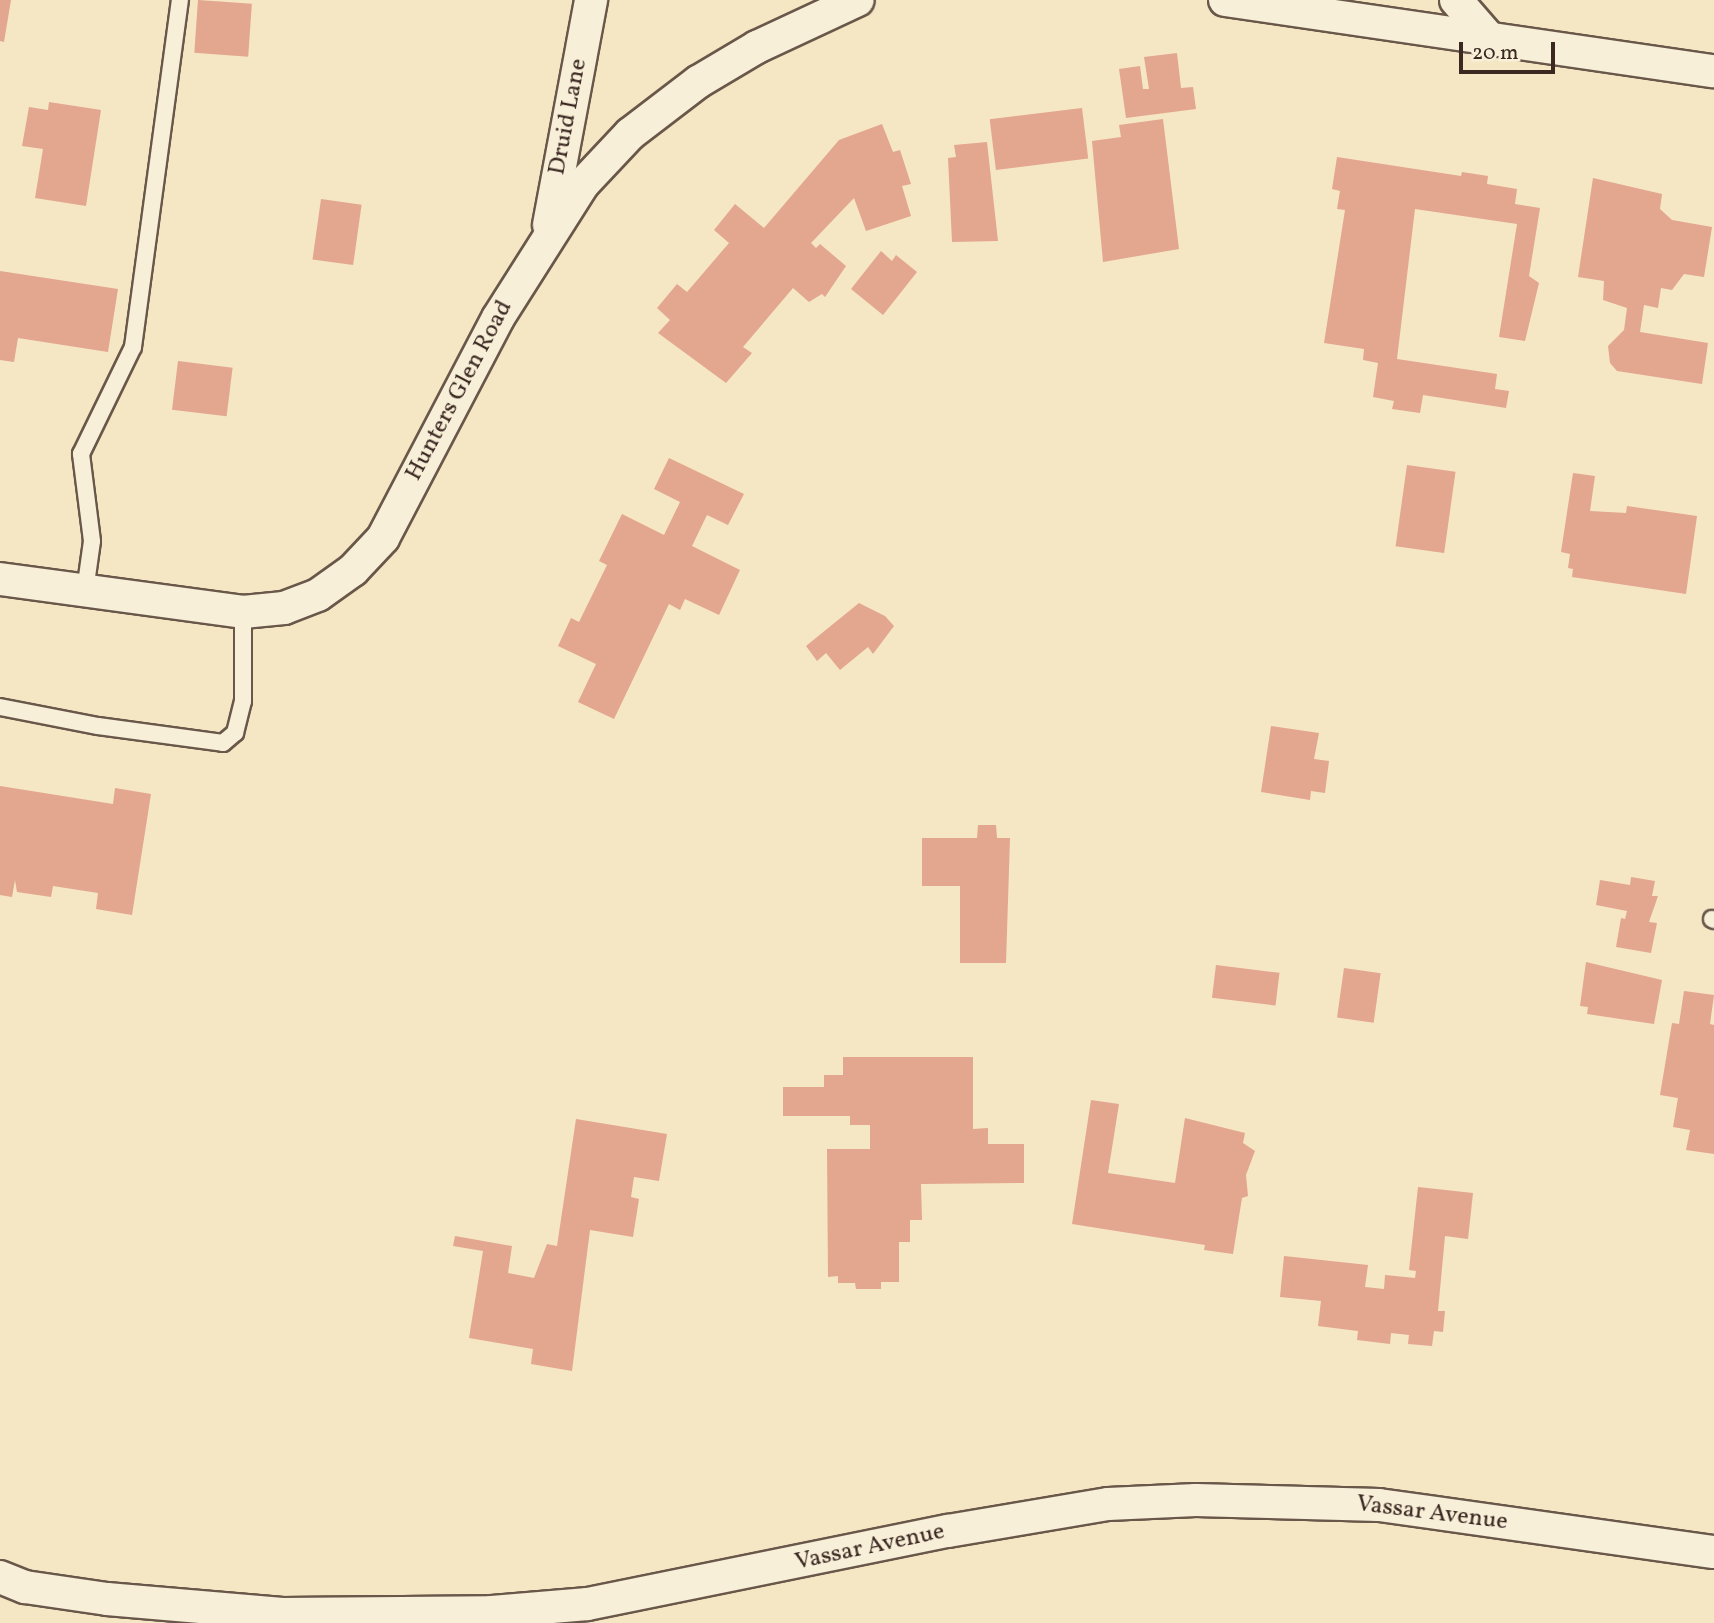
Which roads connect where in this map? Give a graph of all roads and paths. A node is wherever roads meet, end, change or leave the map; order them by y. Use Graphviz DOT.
graph roads {
  1 [pos="180,0"];
  2 [pos="591,0"];
  3 [pos="858,0"];
  4 [pos="1225,0"];
  5 [pos="1455,0"];
  6 [pos="1489,38"];
  7 [pos="1714,71"];
  8 [pos="548,234"];
  9 [pos="0,579"];
  10 [pos="85,591"];
  11 [pos="243,612"];
  12 [pos="0,707"];
  13 [pos="1714,1552"];
  14 [pos="8,1589"];
  1 -- 10 [label="lane"];
  2 -- 8 [label="street, Druid Lane"];
  3 -- 8 [label="street, Hunters Glen Road"];
  4 -- 6 [label="street"];
  5 -- 6 [label="street"];
  6 -- 7 [label="street"];
  8 -- 11 [label="street, Hunters Glen Road"];
  9 -- 10 [label="street, Hunters Glen Road"];
  10 -- 11 [label="street, Hunters Glen Road"];
  11 -- 12 [label="lane"];
  13 -- 14 [label="street, Vassar Avenue"];
}
